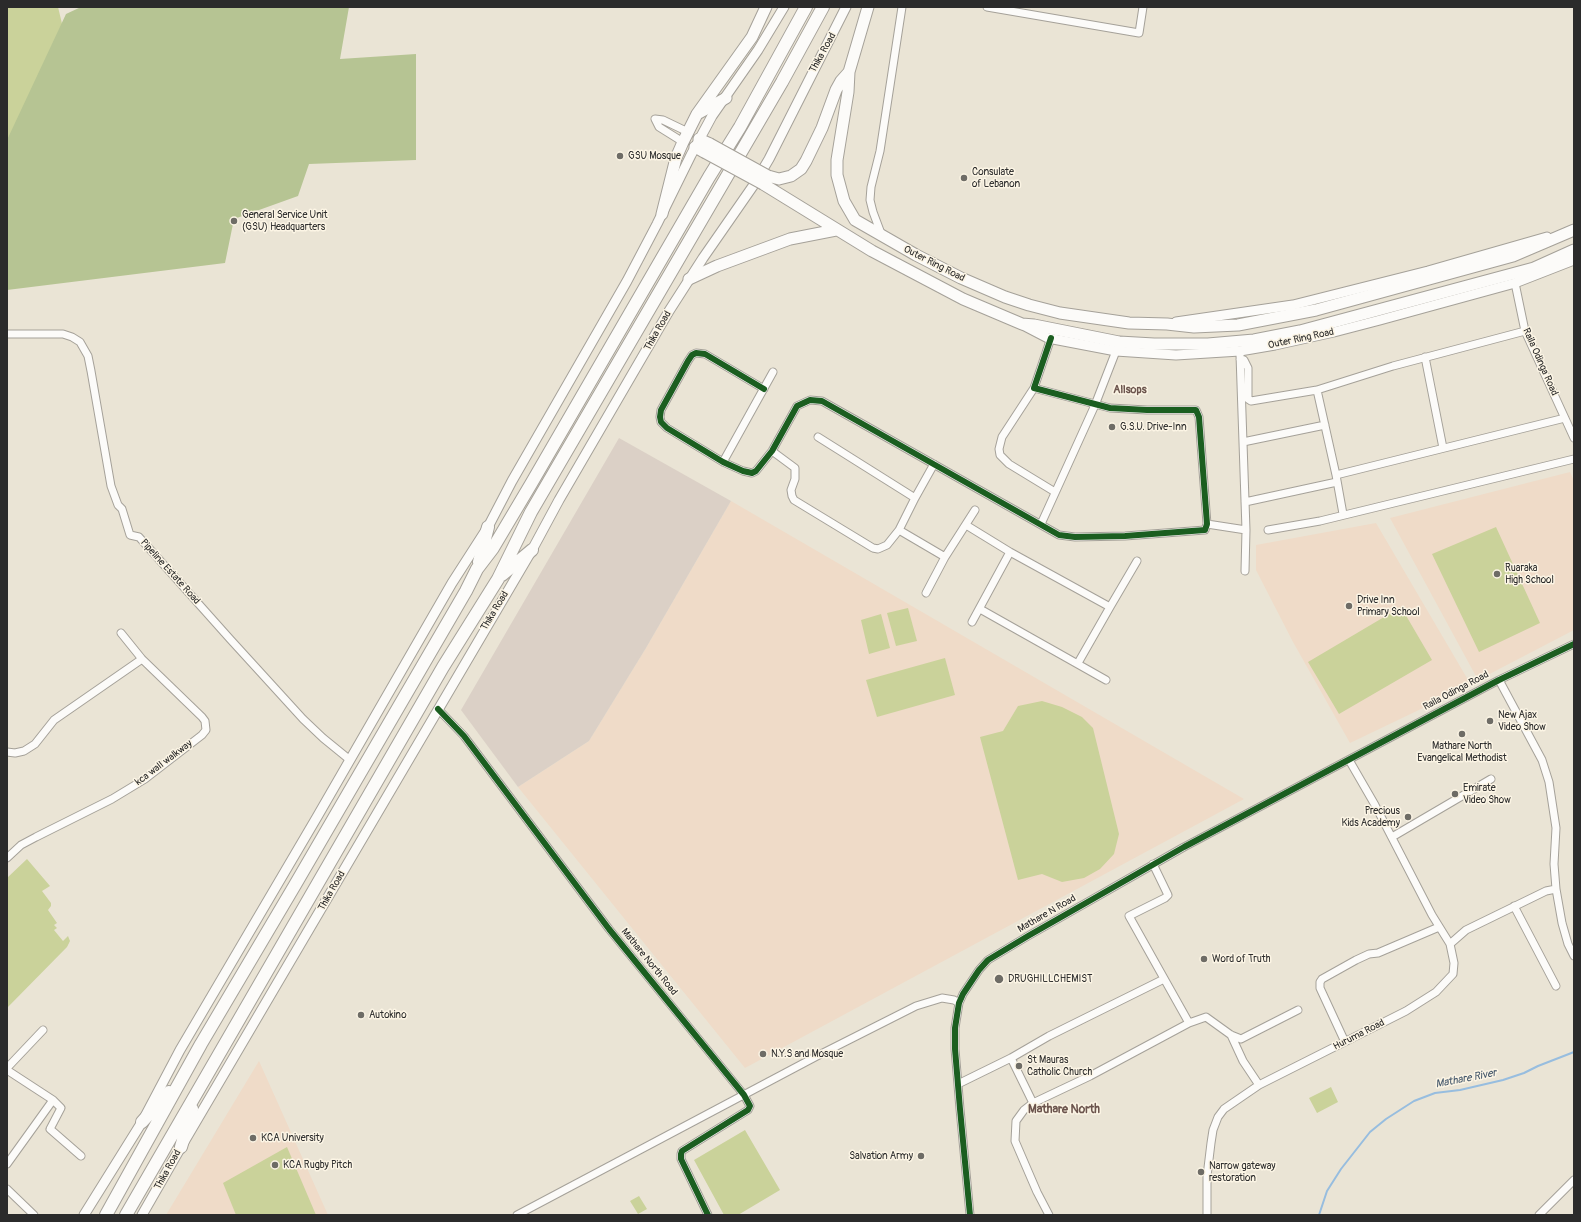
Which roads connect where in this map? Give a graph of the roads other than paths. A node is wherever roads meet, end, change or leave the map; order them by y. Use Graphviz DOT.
graph roads {
  1 [pos="766,7"];
  2 [pos="784,7"];
  3 [pos="806,7"];
  4 [pos="823,7"];
  5 [pos="846,7"];
  6 [pos="868,7"];
  7 [pos="902,7"];
  8 [pos="987,7"];
  9 [pos="1143,7"];
  10 [pos="849,72"];
  11 [pos="726,98"];
  12 [pos="697,114"];
  13 [pos="702,145"];
  14 [pos="765,180"];
  15 [pos="662,214"];
  16 [pos="836,230"];
  17 [pos="1574,230"];
  18 [pos="883,237"];
  19 [pos="1574,250"];
  20 [pos="1574,260"];
  21 [pos="689,279"];
  22 [pos="1515,283"];
  23 [pos="1022,324"];
  24 [pos="1524,331"];
  25 [pos="7,334"];
  26 [pos="1051,338"];
  27 [pos="1116,351"];
  28 [pos="1240,355"];
  29 [pos="1425,357"];
  30 [pos="773,372"];
  31 [pos="764,388"];
  32 [pos="1034,388"];
  33 [pos="1317,390"];
  34 [pos="1094,405"];
  35 [pos="1565,418"];
  36 [pos="1325,425"];
  37 [pos="818,437"];
  38 [pos="1574,438"];
  39 [pos="1243,442"];
  40 [pos="1444,448"];
  41 [pos="772,451"];
  42 [pos="1574,459"];
  43 [pos="723,462"];
  44 [pos="934,464"];
  45 [pos="1337,479"];
  46 [pos="1056,492"];
  47 [pos="915,498"];
  48 [pos="1245,502"];
  49 [pos="975,510"];
  50 [pos="1343,514"];
  51 [pos="1041,524"];
  52 [pos="1207,524"];
  53 [pos="966,525"];
  54 [pos="488,527"];
  55 [pos="900,530"];
  56 [pos="1246,530"];
  57 [pos="1268,530"];
  58 [pos="532,550"];
  59 [pos="1010,552"];
  60 [pos="945,557"];
  61 [pos="1137,562"];
  62 [pos="477,569"];
  63 [pos="1244,570"];
  64 [pos="498,579"];
  65 [pos="926,593"];
  66 [pos="1110,607"];
  67 [pos="980,609"];
  68 [pos="972,622"];
  69 [pos="121,633"];
  70 [pos="1574,644"];
  71 [pos="142,659"];
  72 [pos="1078,663"];
  73 [pos="1106,680"];
  74 [pos="1499,680"];
  75 [pos="438,709"];
  76 [pos="7,752"];
  77 [pos="350,760"];
  78 [pos="1349,760"];
  79 [pos="1491,779"];
  80 [pos="1392,837"];
  81 [pos="7,858"];
  82 [pos="1153,864"];
  83 [pos="1556,889"];
  84 [pos="1514,906"];
  85 [pos="1439,927"];
  86 [pos="1571,943"];
  87 [pos="1450,944"];
  88 [pos="1574,956"];
  89 [pos="1164,979"];
  90 [pos="1556,986"];
  91 [pos="959,1003"];
  92 [pos="1298,1010"];
  93 [pos="1189,1023"];
  94 [pos="43,1030"];
  95 [pos="1231,1035"];
  96 [pos="1345,1042"];
  97 [pos="1011,1058"];
  98 [pos="7,1069"];
  99 [pos="182,1077"];
  100 [pos="958,1084"];
  101 [pos="1259,1085"];
  102 [pos="196,1092"];
  103 [pos="744,1095"];
  104 [pos="53,1100"];
  105 [pos="1033,1103"];
  106 [pos="142,1122"];
  107 [pos="181,1147"];
  108 [pos="81,1156"];
  109 [pos="7,1164"];
  110 [pos="1574,1180"];
  111 [pos="7,1189"];
  112 [pos="34,1215"];
  113 [pos="84,1215"];
  114 [pos="106,1215"];
  115 [pos="126,1215"];
  116 [pos="142,1215"];
  117 [pos="517,1215"];
  118 [pos="708,1215"];
  119 [pos="970,1215"];
  120 [pos="1049,1215"];
  121 [pos="1207,1215"];
  122 [pos="1539,1215"];
  1 -- 12 [label="main road"];
  2 -- 11 [label="main road"];
  3 -- 62 [label="highway"];
  4 -- 64 [label="highway, Thika Road"];
  5 -- 21 [label="main road, Thika Road"];
  6 -- 10 [label="main road"];
  7 -- 18 [label="street"];
  8 -- 9 [label="street"];
  10 -- 14 [label="main road, Outer Ring Road"];
  10 -- 18 [label="main road, Outer Ring Road"];
  11 -- 12 [label="main road"];
  11 -- 13 [label="main road"];
  12 -- 15 [label="main road"];
  13 -- 14 [label="main road, Outer Ring Road, bridge"];
  13 -- 15 [label="main road"];
  14 -- 16 [label="main road, Outer Ring Road"];
  15 -- 54 [label="main road"];
  16 -- 21 [label="main road"];
  16 -- 23 [label="main road, Outer Ring Road"];
  17 -- 18 [label="main road, Outer Ring Road"];
  19 -- 23 [label="main road, Outer Ring Road"];
  20 -- 22 [label="main road, Outer Ring Road"];
  21 -- 58 [label="main road, Thika Road"];
  22 -- 24 [label="street, Raila Odinga Road"];
  22 -- 28 [label="main road, Outer Ring Road"];
  23 -- 26 [label="main road, Outer Ring Road"];
  24 -- 29 [label="street"];
  24 -- 35 [label="street, Raila Odinga Road"];
  25 -- 77 [label="street, Pipeline Estate Road"];
  26 -- 27 [label="main road, Outer Ring Road"];
  26 -- 32 [label="street"];
  27 -- 28 [label="main road, Outer Ring Road"];
  27 -- 34 [label="street"];
  28 -- 33 [label="street"];
  28 -- 39 [label="street"];
  29 -- 33 [label="street"];
  29 -- 40 [label="street"];
  30 -- 31 [label="street"];
  31 -- 43 [label="street"];
  31 -- 43 [label="street"];
  32 -- 34 [label="street"];
  32 -- 46 [label="street"];
  33 -- 36 [label="street"];
  34 -- 46 [label="street"];
  34 -- 52 [label="street"];
  35 -- 38 [label="street, Raila Odinga Road"];
  35 -- 40 [label="street"];
  36 -- 39 [label="street"];
  36 -- 45 [label="street"];
  37 -- 47 [label="street"];
  39 -- 48 [label="street"];
  40 -- 45 [label="street"];
  41 -- 43 [label="street"];
  41 -- 44 [label="street"];
  41 -- 55 [label="street"];
  42 -- 50 [label="street"];
  44 -- 47 [label="street"];
  44 -- 51 [label="street"];
  45 -- 48 [label="street"];
  45 -- 50 [label="street"];
  46 -- 51 [label="street"];
  47 -- 55 [label="street"];
  48 -- 56 [label="street"];
  49 -- 53 [label="street"];
  50 -- 57 [label="street"];
  51 -- 52 [label="street"];
  52 -- 56 [label="street"];
  53 -- 59 [label="street"];
  53 -- 60 [label="street"];
  54 -- 62 [label="highway"];
  54 -- 77 [label="main road"];
  55 -- 60 [label="street"];
  56 -- 63 [label="street"];
  58 -- 64 [label="highway"];
  58 -- 75 [label="main road, Thika Road"];
  59 -- 66 [label="street"];
  59 -- 67 [label="street"];
  60 -- 65 [label="street"];
  61 -- 66 [label="street"];
  62 -- 99 [label="highway"];
  64 -- 102 [label="highway, Thika Road"];
  66 -- 72 [label="street"];
  67 -- 68 [label="street"];
  67 -- 72 [label="street"];
  69 -- 71 [label="street, kca wall walkway"];
  70 -- 74 [label="street, Raila Odinga Road"];
  71 -- 76 [label="street"];
  71 -- 81 [label="street, kca wall walkway"];
  72 -- 73 [label="street"];
  74 -- 78 [label="street, Raila Odinga Road"];
  74 -- 83 [label="street"];
  75 -- 103 [label="street, Mathare North Road"];
  75 -- 107 [label="main road, Thika Road"];
  77 -- 106 [label="main road"];
  78 -- 80 [label="street"];
  78 -- 82 [label="street, Mathare N Road"];
  79 -- 80 [label="street"];
  80 -- 85 [label="street"];
  82 -- 89 [label="street"];
  82 -- 91 [label="street, Mathare N Road"];
  83 -- 84 [label="street"];
  83 -- 86 [label="street"];
  84 -- 87 [label="street"];
  84 -- 90 [label="street"];
  85 -- 87 [label="street"];
  85 -- 96 [label="street"];
  86 -- 88 [label="street"];
  87 -- 96 [label="street, Huruma Road"];
  89 -- 93 [label="street"];
  89 -- 97 [label="street"];
  91 -- 100 [label="street, Mathare N Road"];
  91 -- 103 [label="street"];
  92 -- 95 [label="street"];
  93 -- 95 [label="street"];
  93 -- 105 [label="street"];
  94 -- 98 [label="street"];
  95 -- 101 [label="street"];
  96 -- 101 [label="street, Huruma Road"];
  97 -- 100 [label="street"];
  97 -- 105 [label="street"];
  98 -- 104 [label="street"];
  99 -- 106 [label="highway"];
  99 -- 114 [label="highway"];
  100 -- 119 [label="street, Mathare N Road"];
  101 -- 121 [label="street, Huruma Road"];
  102 -- 107 [label="highway"];
  102 -- 115 [label="highway, Thika Road"];
  103 -- 117 [label="street"];
  103 -- 118 [label="street"];
  104 -- 108 [label="street"];
  104 -- 109 [label="street"];
  105 -- 120 [label="street"];
  106 -- 113 [label="main road"];
  107 -- 116 [label="main road, Thika Road"];
  110 -- 122 [label="street"];
  111 -- 112 [label="street"];
}
